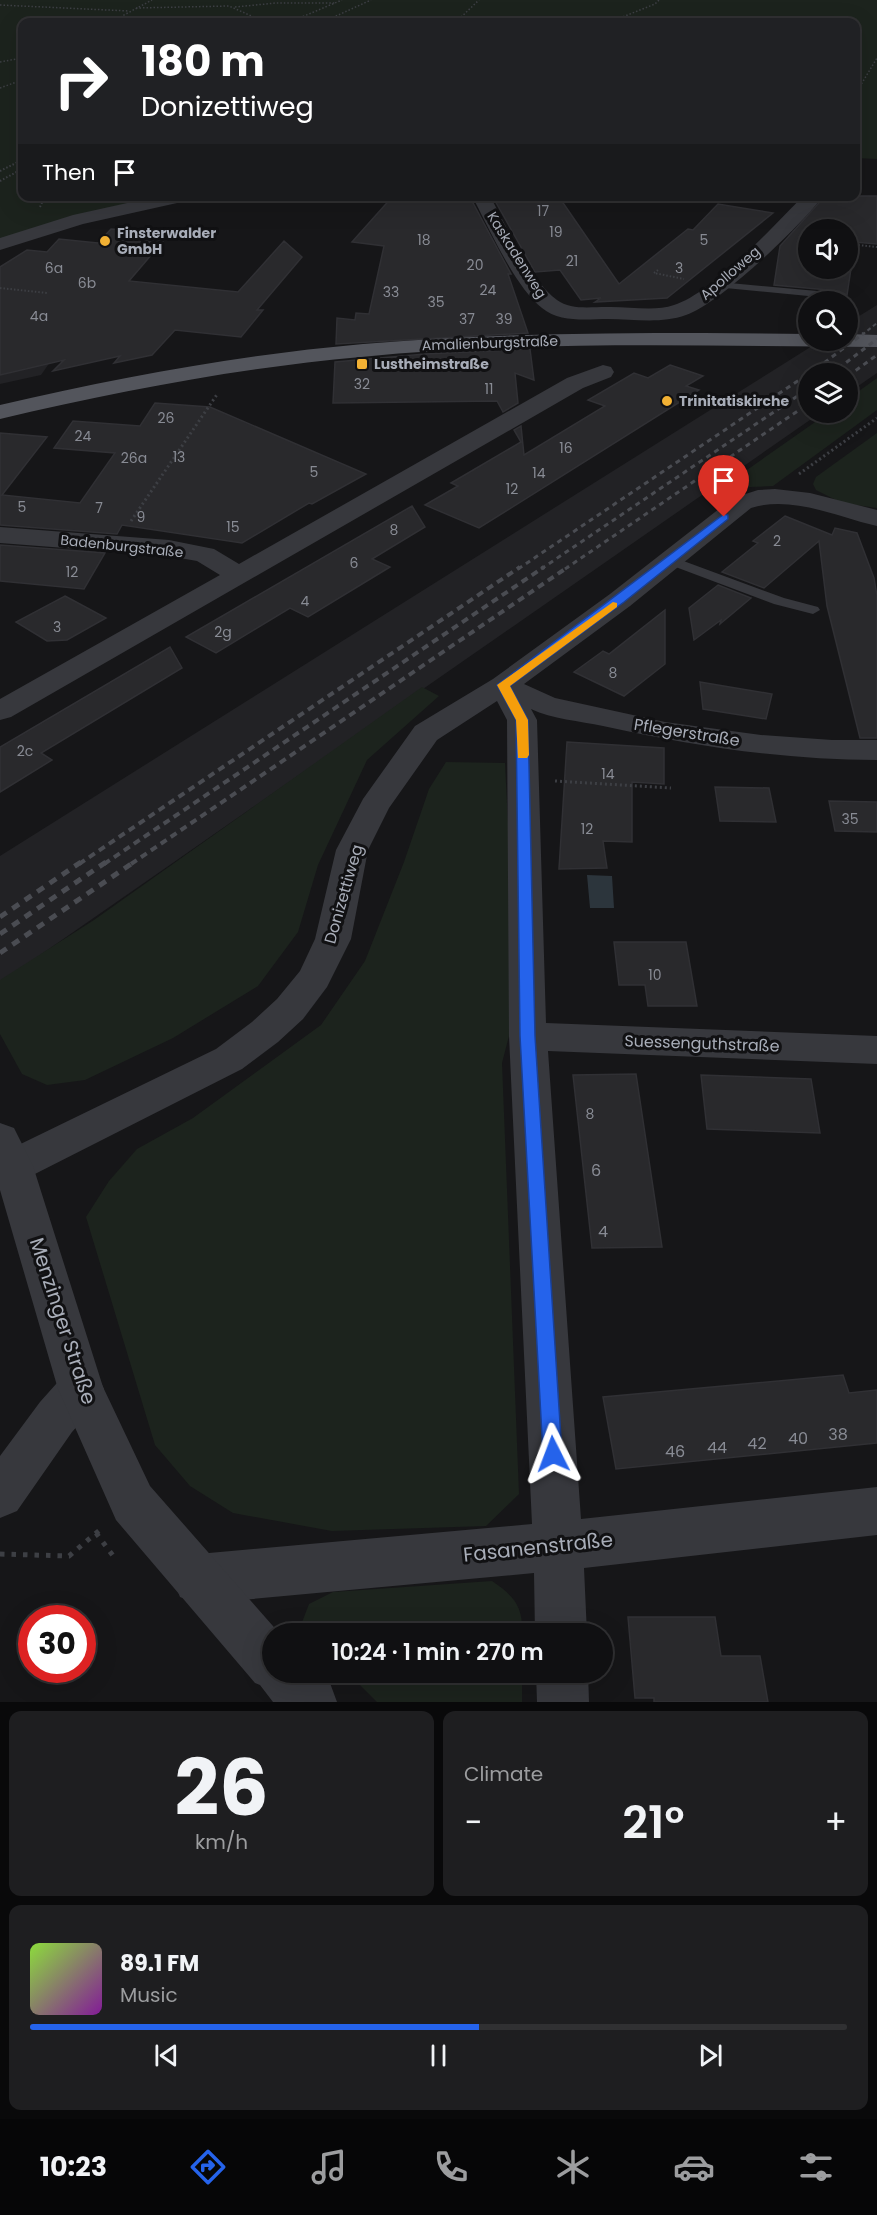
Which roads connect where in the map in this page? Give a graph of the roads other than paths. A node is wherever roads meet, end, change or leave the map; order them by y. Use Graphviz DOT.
graph roads {
  1 [pos="163,201"];
  2 [pos="484,201"];
  3 [pos="809,201"];
  4 [pos="0,244"];
  5 [pos="719,285"];
  6 [pos="798,292"];
  7 [pos="557,309"];
  8 [pos="877,341"];
  9 [pos="603,372"];
  10 [pos="0,412"];
  11 [pos="877,518"];
  12 [pos="0,535"];
  13 [pos="670,560"];
  14 [pos="238,574"];
  15 [pos="813,610"];
  16 [pos="503,685"];
  17 [pos="0,711"];
  18 [pos="877,750"];
  19 [pos="528,1036"];
  20 [pos="877,1050"];
  21 [pos="7,1152"];
  22 [pos="81,1389"];
  23 [pos="0,1495"];
  24 [pos="877,1511"];
  25 [pos="558,1546"];
  26 [pos="198,1579"];
  27 [pos="561,1623"];
  28 [pos="262,1652"];
  29 [pos="291,1683"];
  30 [pos="562,1683"];
  31 [pos="311,1702"];
  32 [pos="563,1702"];
  1 -- 4 [label="street"];
  2 -- 7 [label="street, Kaskadenweg"];
  3 -- 5 [label="street, Apolloweg"];
  5 -- 6 [label="lane"];
  5 -- 7 [label="street, Apolloweg"];
  8 -- 10 [label="main road, Amalienburgstraße"];
  9 -- 14 [label="street"];
  11 -- 13 [label="street, Donizettiweg"];
  12 -- 14 [label="street, Badenburgstraße"];
  13 -- 15 [label="lane"];
  13 -- 16 [label="street, Donizettiweg"];
  14 -- 17 [label="street"];
  16 -- 18 [label="street, Pflegerstraße"];
  16 -- 19 [label="street"];
  16 -- 21 [label="street, Donizettiweg"];
  19 -- 20 [label="street, Suessenguthstraße"];
  19 -- 25 [label="street"];
  21 -- 22 [label="street, Menzinger Straße"];
  22 -- 23 [label="street"];
  22 -- 26 [label="street, Menzinger Straße"];
  24 -- 25 [label="street, Fasanenstraße"];
  25 -- 26 [label="street, Fasanenstraße"];
  25 -- 27 [label="street"];
  26 -- 28 [label="street, Menzinger Straße"];
  29 -- 31 [label="street"];
  30 -- 32 [label="street"];
}
